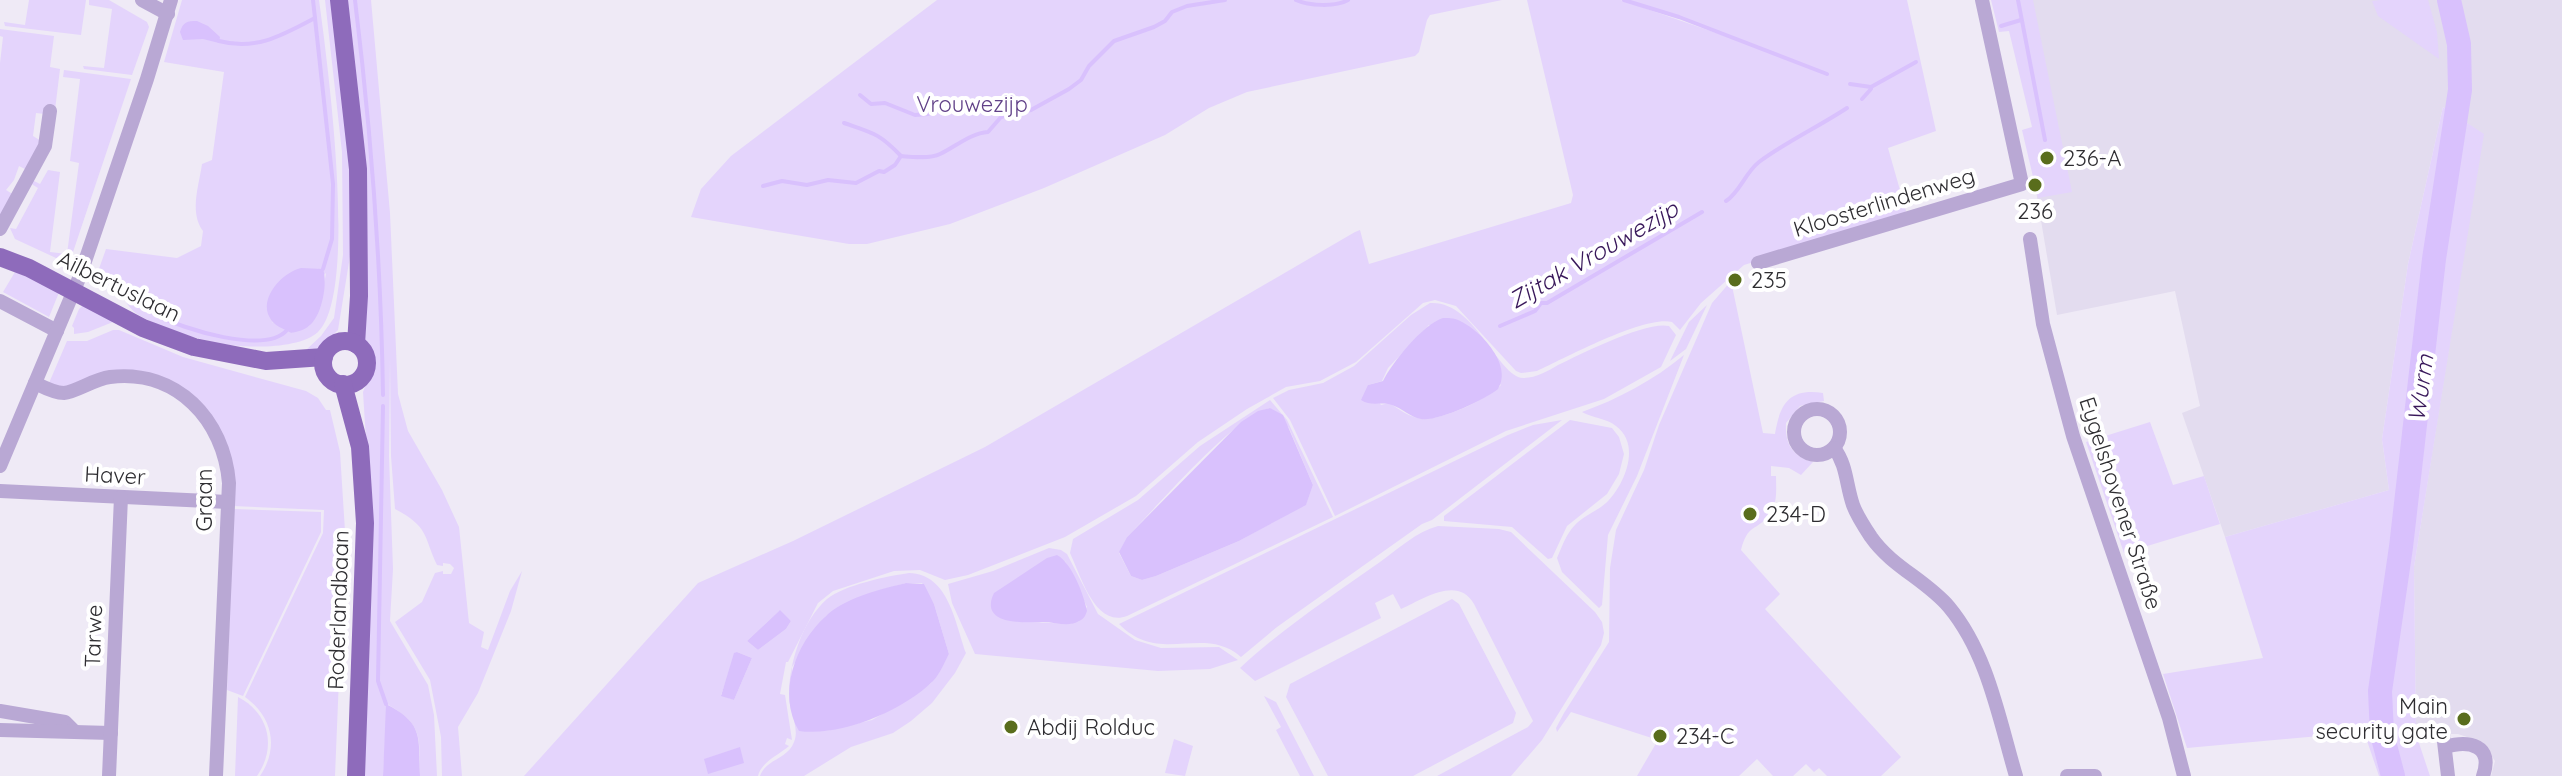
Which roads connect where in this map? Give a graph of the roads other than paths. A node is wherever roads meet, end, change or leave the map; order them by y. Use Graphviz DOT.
graph roads {
  1 [pos="142,0"];
  2 [pos="339,0"];
  3 [pos="1982,0"];
  4 [pos="169,7"];
  5 [pos="50,111"];
  6 [pos="0,229"];
  7 [pos="2030,239"];
  8 [pos="0,257"];
  9 [pos="1758,263"];
  10 [pos="74,291"];
  11 [pos="0,301"];
  12 [pos="57,331"];
  13 [pos="349,342"];
  14 [pos="324,363"];
  15 [pos="35,383"];
  16 [pos="350,383"];
  17 [pos="1834,448"];
  18 [pos="0,466"];
  19 [pos="0,491"];
  20 [pos="121,497"];
  21 [pos="228,502"];
  22 [pos="0,711"];
  23 [pos="0,730"];
  24 [pos="75,731"];
  25 [pos="111,733"];
  26 [pos="109,776"];
  27 [pos="216,776"];
  28 [pos="356,776"];
  29 [pos="2016,776"];
  30 [pos="2067,776"];
  31 [pos="2095,776"];
  32 [pos="2184,776"];
  33 [pos="2448,776"];
  34 [pos="2483,776"];
  1 -- 4 [label="street"];
  2 -- 13 [label="main road"];
  3 -- 9 [label="street, Kloosterlindenweg"];
  4 -- 10 [label="street"];
  5 -- 6 [label="street"];
  7 -- 32 [label="street, Eygelshovener Straße"];
  8 -- 10 [label="main road, Ailbertuslaan"];
  10 -- 12 [label="street"];
  10 -- 14 [label="main road, Ailbertuslaan"];
  11 -- 12 [label="street"];
  12 -- 15 [label="street"];
  13 -- 14 [label="main road"];
  13 -- 16 [label="main road"];
  14 -- 16 [label="main road"];
  15 -- 18 [label="street"];
  15 -- 21 [label="street, Graan"];
  16 -- 28 [label="main road, Roderlandbaan"];
  17 -- 29 [label="street"];
  19 -- 20 [label="street, Haver"];
  20 -- 21 [label="street, Haver"];
  20 -- 25 [label="street, Tarwe"];
  21 -- 27 [label="street, Graan"];
  22 -- 24 [label="street"];
  23 -- 24 [label="street"];
  24 -- 25 [label="street"];
  25 -- 26 [label="street, Tarwe"];
  30 -- 31 [label="street"];
  33 -- 34 [label="street"];
}
